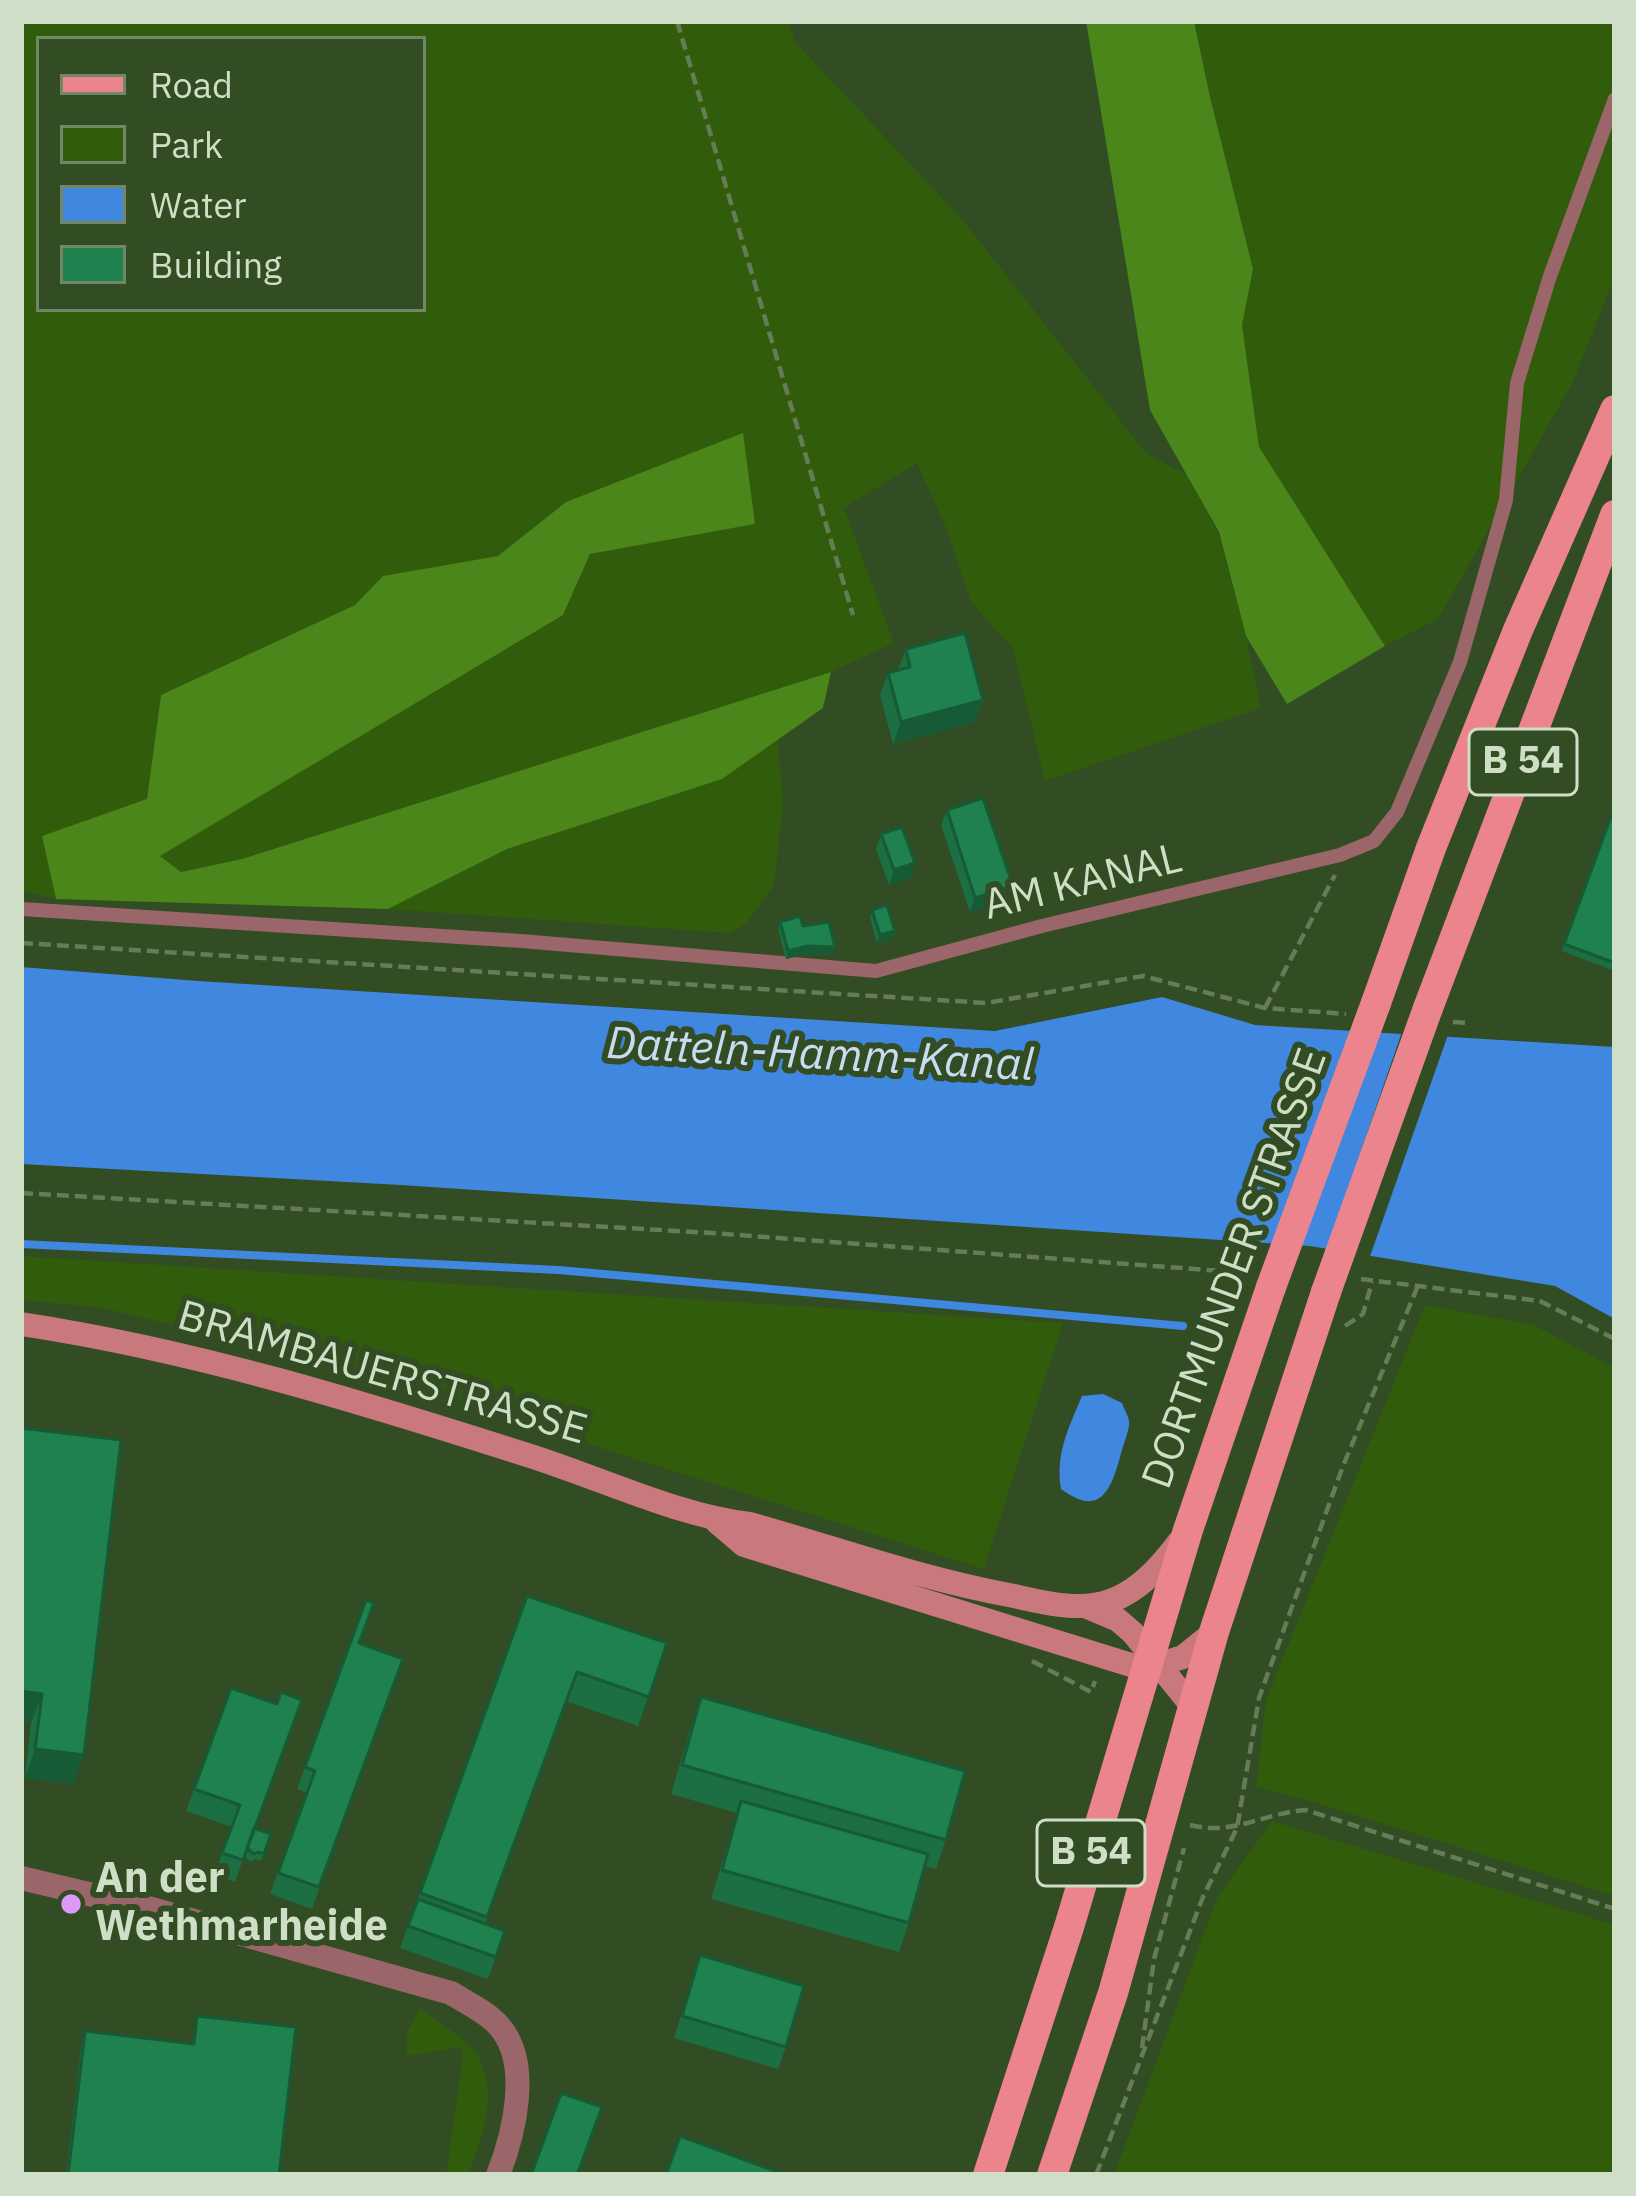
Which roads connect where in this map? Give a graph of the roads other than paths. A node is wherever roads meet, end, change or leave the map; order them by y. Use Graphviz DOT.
graph roads {
  1 [pos="1615,99"];
  2 [pos="1615,410"];
  3 [pos="1615,514"];
  4 [pos="21,909"];
  5 [pos="21,1324"];
  6 [pos="715,1520"];
  7 [pos="1188,1530"];
  8 [pos="1084,1606"];
  9 [pos="1214,1633"];
  10 [pos="1151,1662"];
  11 [pos="1192,1706"];
  12 [pos="21,1877"];
  13 [pos="498,2175"];
  14 [pos="988,2175"];
  15 [pos="1052,2175"];
  1 -- 4 [label="lane, AM KANAL"];
  2 -- 7 [label="main road, DORTMUNDER STRASSE / B 54, bridge"];
  3 -- 9 [label="main road, B 54, bridge"];
  5 -- 6 [label="main road, BRAMBAUERSTRASSE"];
  6 -- 8 [label="main road, BRAMBAUERSTRASSE"];
  6 -- 10 [label="main road, BRAMBAUERSTRASSE"];
  7 -- 8 [label="main road, BRAMBAUERSTRASSE"];
  7 -- 10 [label="main road, DORTMUNDER STRASSE / B 54"];
  8 -- 10 [label="main road"];
  9 -- 10 [label="main road"];
  9 -- 11 [label="main road, B 54"];
  10 -- 11 [label="main road"];
  10 -- 14 [label="main road, DORTMUNDER STRASSE / B 54"];
  11 -- 15 [label="main road, B 54"];
  12 -- 13 [label="street"];
}
